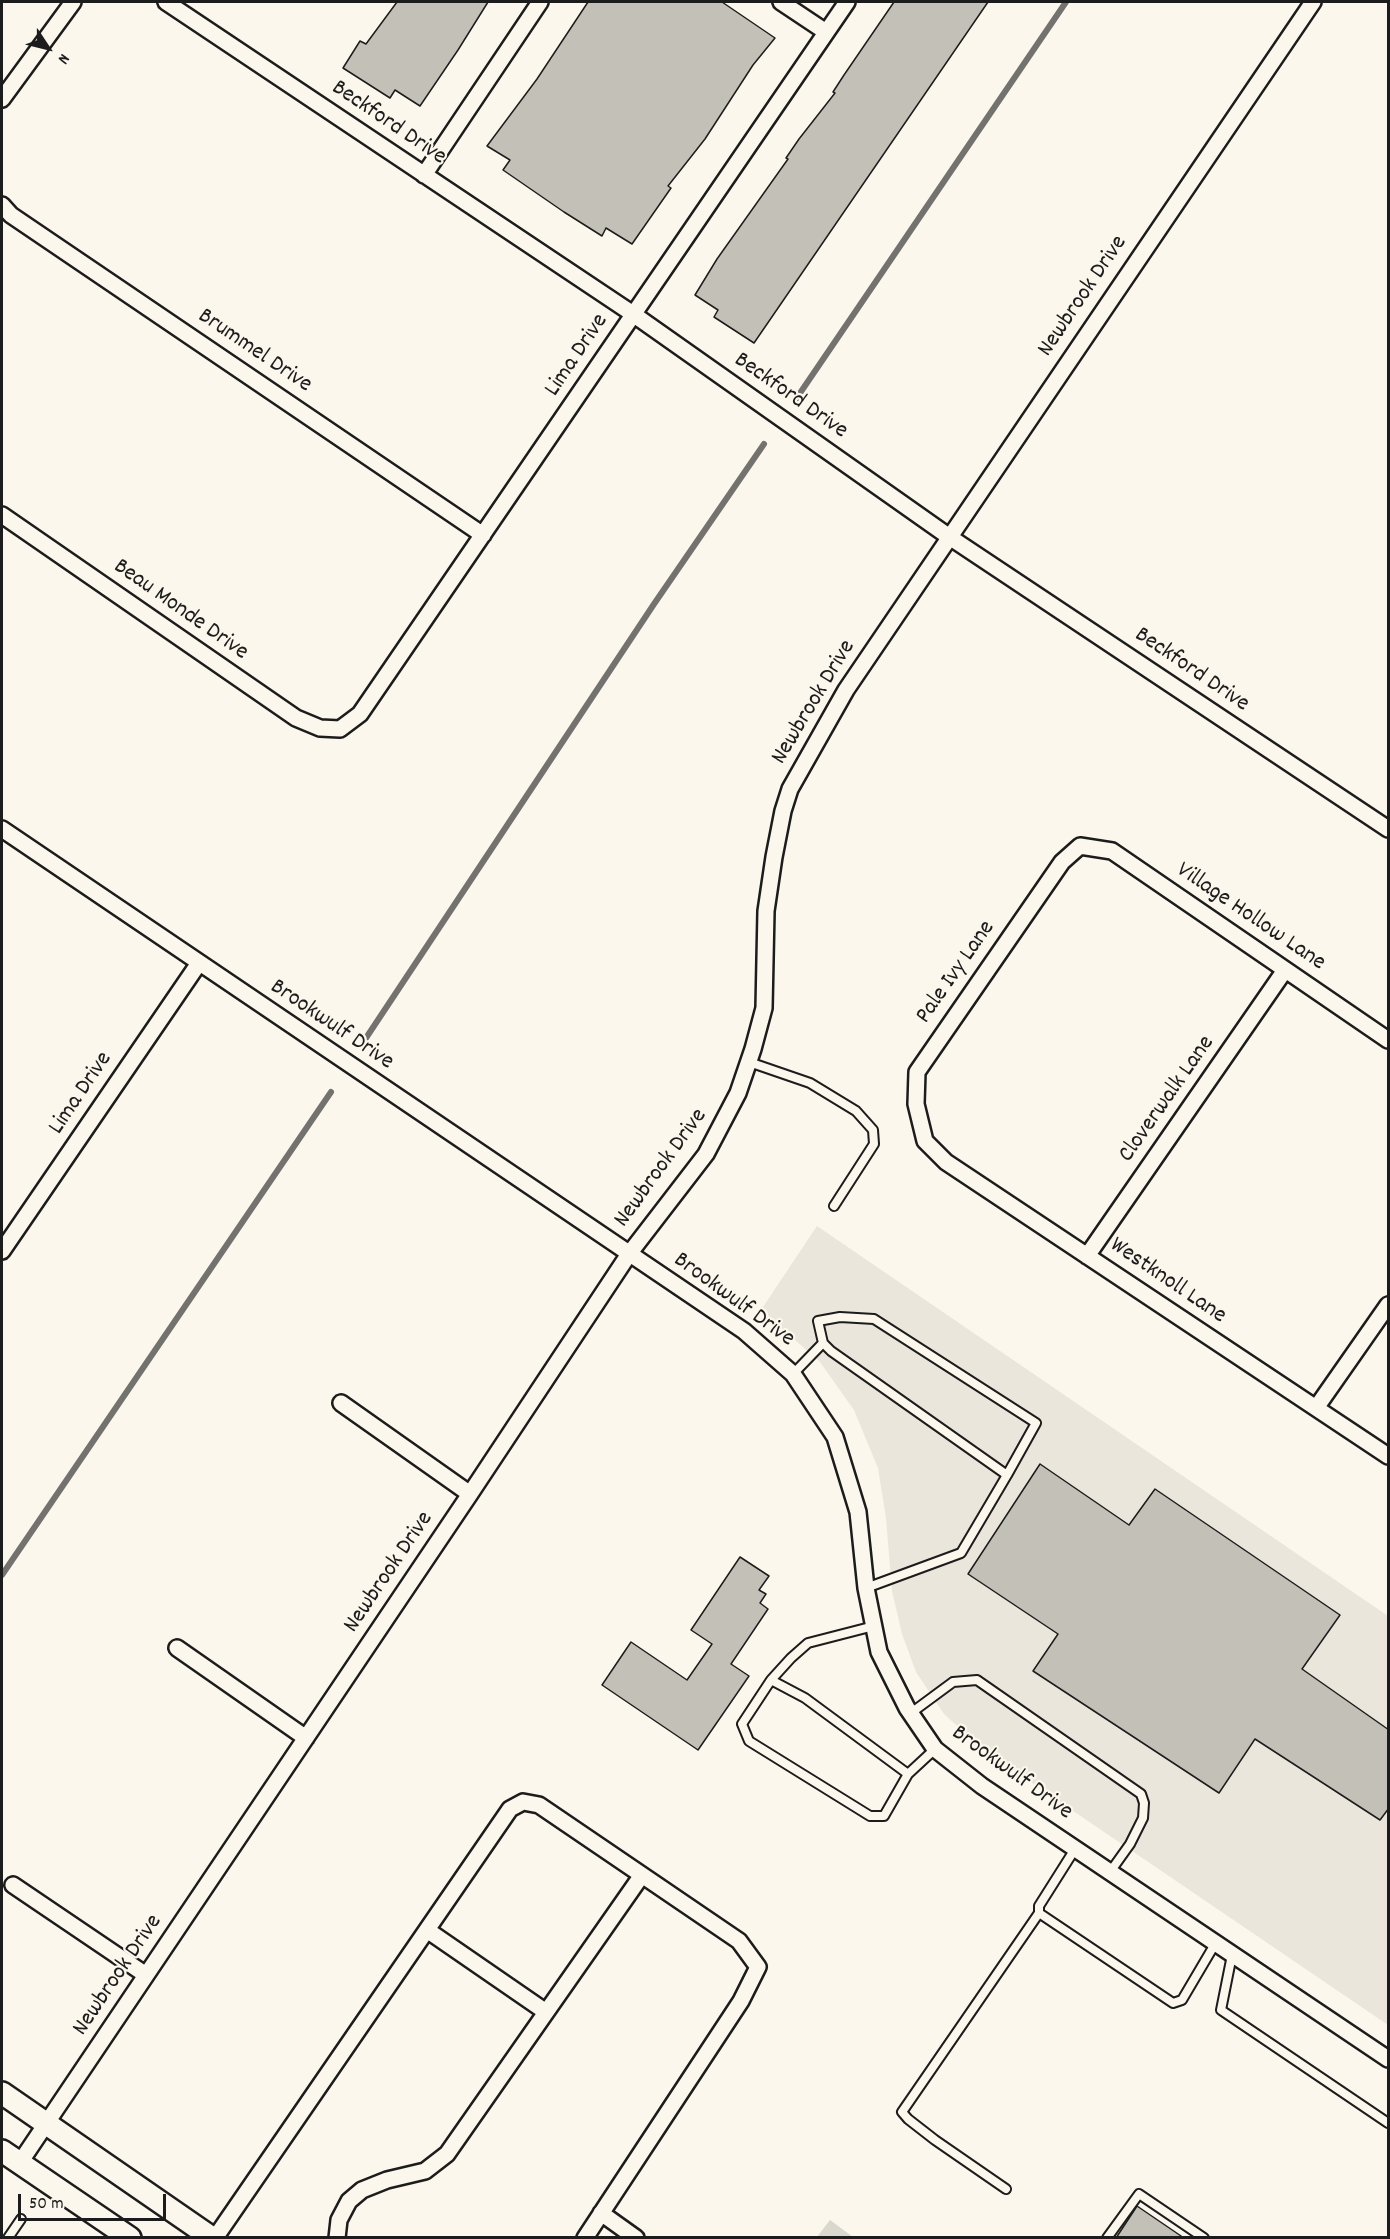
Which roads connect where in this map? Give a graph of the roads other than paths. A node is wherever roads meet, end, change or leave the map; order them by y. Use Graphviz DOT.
graph roads {
  1 [pos="73,2"];
  2 [pos="166,2"];
  3 [pos="540,2"];
  4 [pos="781,2"];
  5 [pos="847,2"];
  6 [pos="1313,2"];
  7 [pos="826,32"];
  8 [pos="2,99"];
  9 [pos="424,175"];
  10 [pos="2,205"];
  11 [pos="633,314"];
  12 [pos="2,515"];
  13 [pos="483,535"];
  14 [pos="948,536"];
  15 [pos="340,729"];
  16 [pos="2,829"];
  17 [pos="1389,829"];
  18 [pos="1080,846"];
  19 [pos="199,963"];
  20 [pos="1286,970"];
  21 [pos="1389,1040"];
  22 [pos="749,1062"];
  23 [pos="925,1141"];
  24 [pos="834,1206"];
  25 [pos="2,1251"];
  26 [pos="629,1254"];
  27 [pos="1087,1256"];
  28 [pos="1389,1305"];
  29 [pos="823,1343"];
  30 [pos="793,1374"];
  31 [pos="341,1403"];
  32 [pos="1316,1408"];
  33 [pos="1389,1456"];
  34 [pos="1007,1475"];
  35 [pos="470,1494"];
  36 [pos="866,1588"];
  37 [pos="873,1626"];
  38 [pos="177,1648"];
  39 [pos="771,1680"];
  40 [pos="911,1713"];
  41 [pos="306,1738"];
  42 [pos="935,1749"];
  43 [pos="908,1774"];
  44 [pos="1075,1849"];
  45 [pos="1110,1872"];
  46 [pos="642,1875"];
  47 [pos="13,1886"];
  48 [pos="1039,1912"];
  49 [pos="427,1930"];
  50 [pos="1215,1944"];
  51 [pos="1232,1955"];
  52 [pos="146,1975"];
  53 [pos="546,2012"];
  54 [pos="1389,2059"];
  55 [pos="2,2093"];
  56 [pos="1389,2123"];
  57 [pos="46,2124"];
  58 [pos="2,2151"];
  59 [pos="19,2164"];
  60 [pos="1006,2188"];
  61 [pos="601,2213"];
  62 [pos="21,2219"];
  63 [pos="8,2238"];
  64 [pos="130,2238"];
  65 [pos="214,2238"];
  66 [pos="337,2238"];
  67 [pos="585,2238"];
  68 [pos="636,2238"];
  69 [pos="1107,2238"];
  70 [pos="1204,2238"];
  1 -- 8 [label="street"];
  2 -- 9 [label="street, Beckford Drive"];
  3 -- 9 [label="street"];
  4 -- 7 [label="street"];
  5 -- 7 [label="street, Lima Drive"];
  6 -- 14 [label="street, Newbrook Drive"];
  7 -- 11 [label="street, Lima Drive"];
  9 -- 11 [label="street, Beckford Drive"];
  10 -- 13 [label="street, Brummel Drive"];
  11 -- 13 [label="street, Lima Drive"];
  11 -- 14 [label="street, Beckford Drive"];
  12 -- 15 [label="street, Beau Monde Drive"];
  13 -- 15 [label="street, Lima Drive"];
  14 -- 17 [label="street, Beckford Drive"];
  14 -- 22 [label="street, Newbrook Drive"];
  16 -- 19 [label="street, Brookwulf Drive"];
  18 -- 20 [label="street, Village Hollow Lane"];
  18 -- 23 [label="street, Pale Ivy Lane"];
  19 -- 25 [label="street, Lima Drive"];
  19 -- 26 [label="street, Brookwulf Drive"];
  20 -- 21 [label="street, Village Hollow Lane"];
  20 -- 27 [label="street, Cloverwalk Lane"];
  22 -- 24 [label="lane"];
  22 -- 26 [label="street, Newbrook Drive"];
  23 -- 27 [label="street, Westknoll Lane"];
  26 -- 30 [label="street, Brookwulf Drive"];
  26 -- 35 [label="street, Newbrook Drive"];
  27 -- 32 [label="street, Westknoll Lane"];
  28 -- 32 [label="street"];
  29 -- 30 [label="lane"];
  29 -- 34 [label="lane"];
  29 -- 34 [label="lane"];
  30 -- 36 [label="street, Brookwulf Drive"];
  31 -- 35 [label="street"];
  32 -- 33 [label="street, Westknoll Lane"];
  34 -- 36 [label="lane"];
  35 -- 41 [label="street, Newbrook Drive"];
  36 -- 37 [label="street, Brookwulf Drive"];
  37 -- 39 [label="lane"];
  37 -- 40 [label="street, Brookwulf Drive"];
  38 -- 41 [label="street"];
  39 -- 43 [label="lane"];
  39 -- 43 [label="lane"];
  40 -- 42 [label="street, Brookwulf Drive"];
  40 -- 45 [label="lane"];
  41 -- 52 [label="street, Newbrook Drive"];
  42 -- 43 [label="lane"];
  42 -- 44 [label="street, Brookwulf Drive"];
  44 -- 45 [label="street, Brookwulf Drive"];
  44 -- 48 [label="lane"];
  45 -- 50 [label="street, Brookwulf Drive"];
  46 -- 49 [label="street"];
  46 -- 53 [label="street"];
  46 -- 61 [label="street"];
  47 -- 52 [label="street"];
  48 -- 50 [label="lane"];
  48 -- 60 [label="lane"];
  49 -- 53 [label="street"];
  49 -- 65 [label="street"];
  50 -- 51 [label="street, Brookwulf Drive"];
  51 -- 54 [label="street, Brookwulf Drive"];
  51 -- 56 [label="lane"];
  52 -- 57 [label="street, Newbrook Drive"];
  53 -- 66 [label="street"];
  55 -- 57 [label="main road"];
  57 -- 59 [label="street, Newbrook Drive"];
  57 -- 65 [label="main road"];
  58 -- 59 [label="main road"];
  59 -- 64 [label="main road"];
  61 -- 67 [label="street"];
  61 -- 68 [label="street"];
  62 -- 63 [label="lane"];
  69 -- 70 [label="lane"];
}
